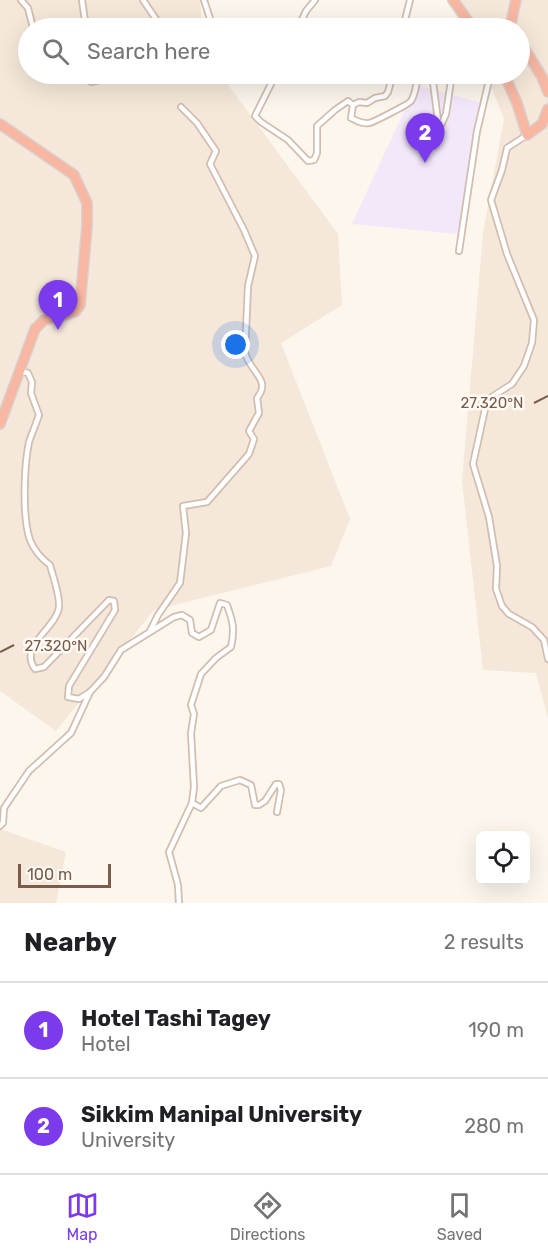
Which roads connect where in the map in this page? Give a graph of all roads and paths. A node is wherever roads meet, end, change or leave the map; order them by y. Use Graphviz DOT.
graph roads {
  1 [pos="21,0"];
  2 [pos="82,0"];
  3 [pos="143,0"];
  4 [pos="204,0"];
  5 [pos="315,0"];
  6 [pos="410,0"];
  7 [pos="453,0"];
  8 [pos="516,0"];
  9 [pos="30,18"];
  10 [pos="85,18"];
  11 [pos="155,18"];
  12 [pos="210,18"];
  13 [pos="303,18"];
  14 [pos="406,18"];
  15 [pos="466,18"];
  16 [pos="513,18"];
  17 [pos="530,58"];
  18 [pos="271,84"];
  19 [pos="390,84"];
  20 [pos="416,84"];
  21 [pos="433,84"];
  22 [pos="450,84"];
  23 [pos="488,84"];
  24 [pos="509,84"];
  25 [pos="548,92"];
  26 [pos="353,105"];
  27 [pos="181,107"];
  28 [pos="548,109"];
  29 [pos="0,124"];
  30 [pos="527,135"];
  31 [pos="459,251"];
  32 [pos="20,371"];
  33 [pos="0,424"];
  34 [pos="148,633"];
  35 [pos="548,659"];
  36 [pos="90,692"];
  37 [pos="192,803"];
  38 [pos="277,812"];
  39 [pos="0,826"];
  40 [pos="179,903"];
  1 -- 9 [label="street"];
  2 -- 10 [label="street"];
  3 -- 11 [label="street"];
  4 -- 12 [label="street"];
  5 -- 13 [label="street"];
  6 -- 14 [label="street"];
  7 -- 15 [label="highway"];
  8 -- 16 [label="highway"];
  17 -- 25 [label="highway"];
  18 -- 26 [label="street"];
  19 -- 26 [label="street"];
  20 -- 26 [label="street"];
  21 -- 22 [label="street"];
  23 -- 31 [label="street"];
  24 -- 30 [label="highway"];
  27 -- 34 [label="street"];
  28 -- 30 [label="highway"];
  29 -- 32 [label="highway"];
  30 -- 35 [label="street"];
  32 -- 33 [label="highway"];
  32 -- 36 [label="street"];
  34 -- 36 [label="street"];
  34 -- 37 [label="street"];
  36 -- 39 [label="street"];
  37 -- 38 [label="street"];
  37 -- 40 [label="street"];
}
